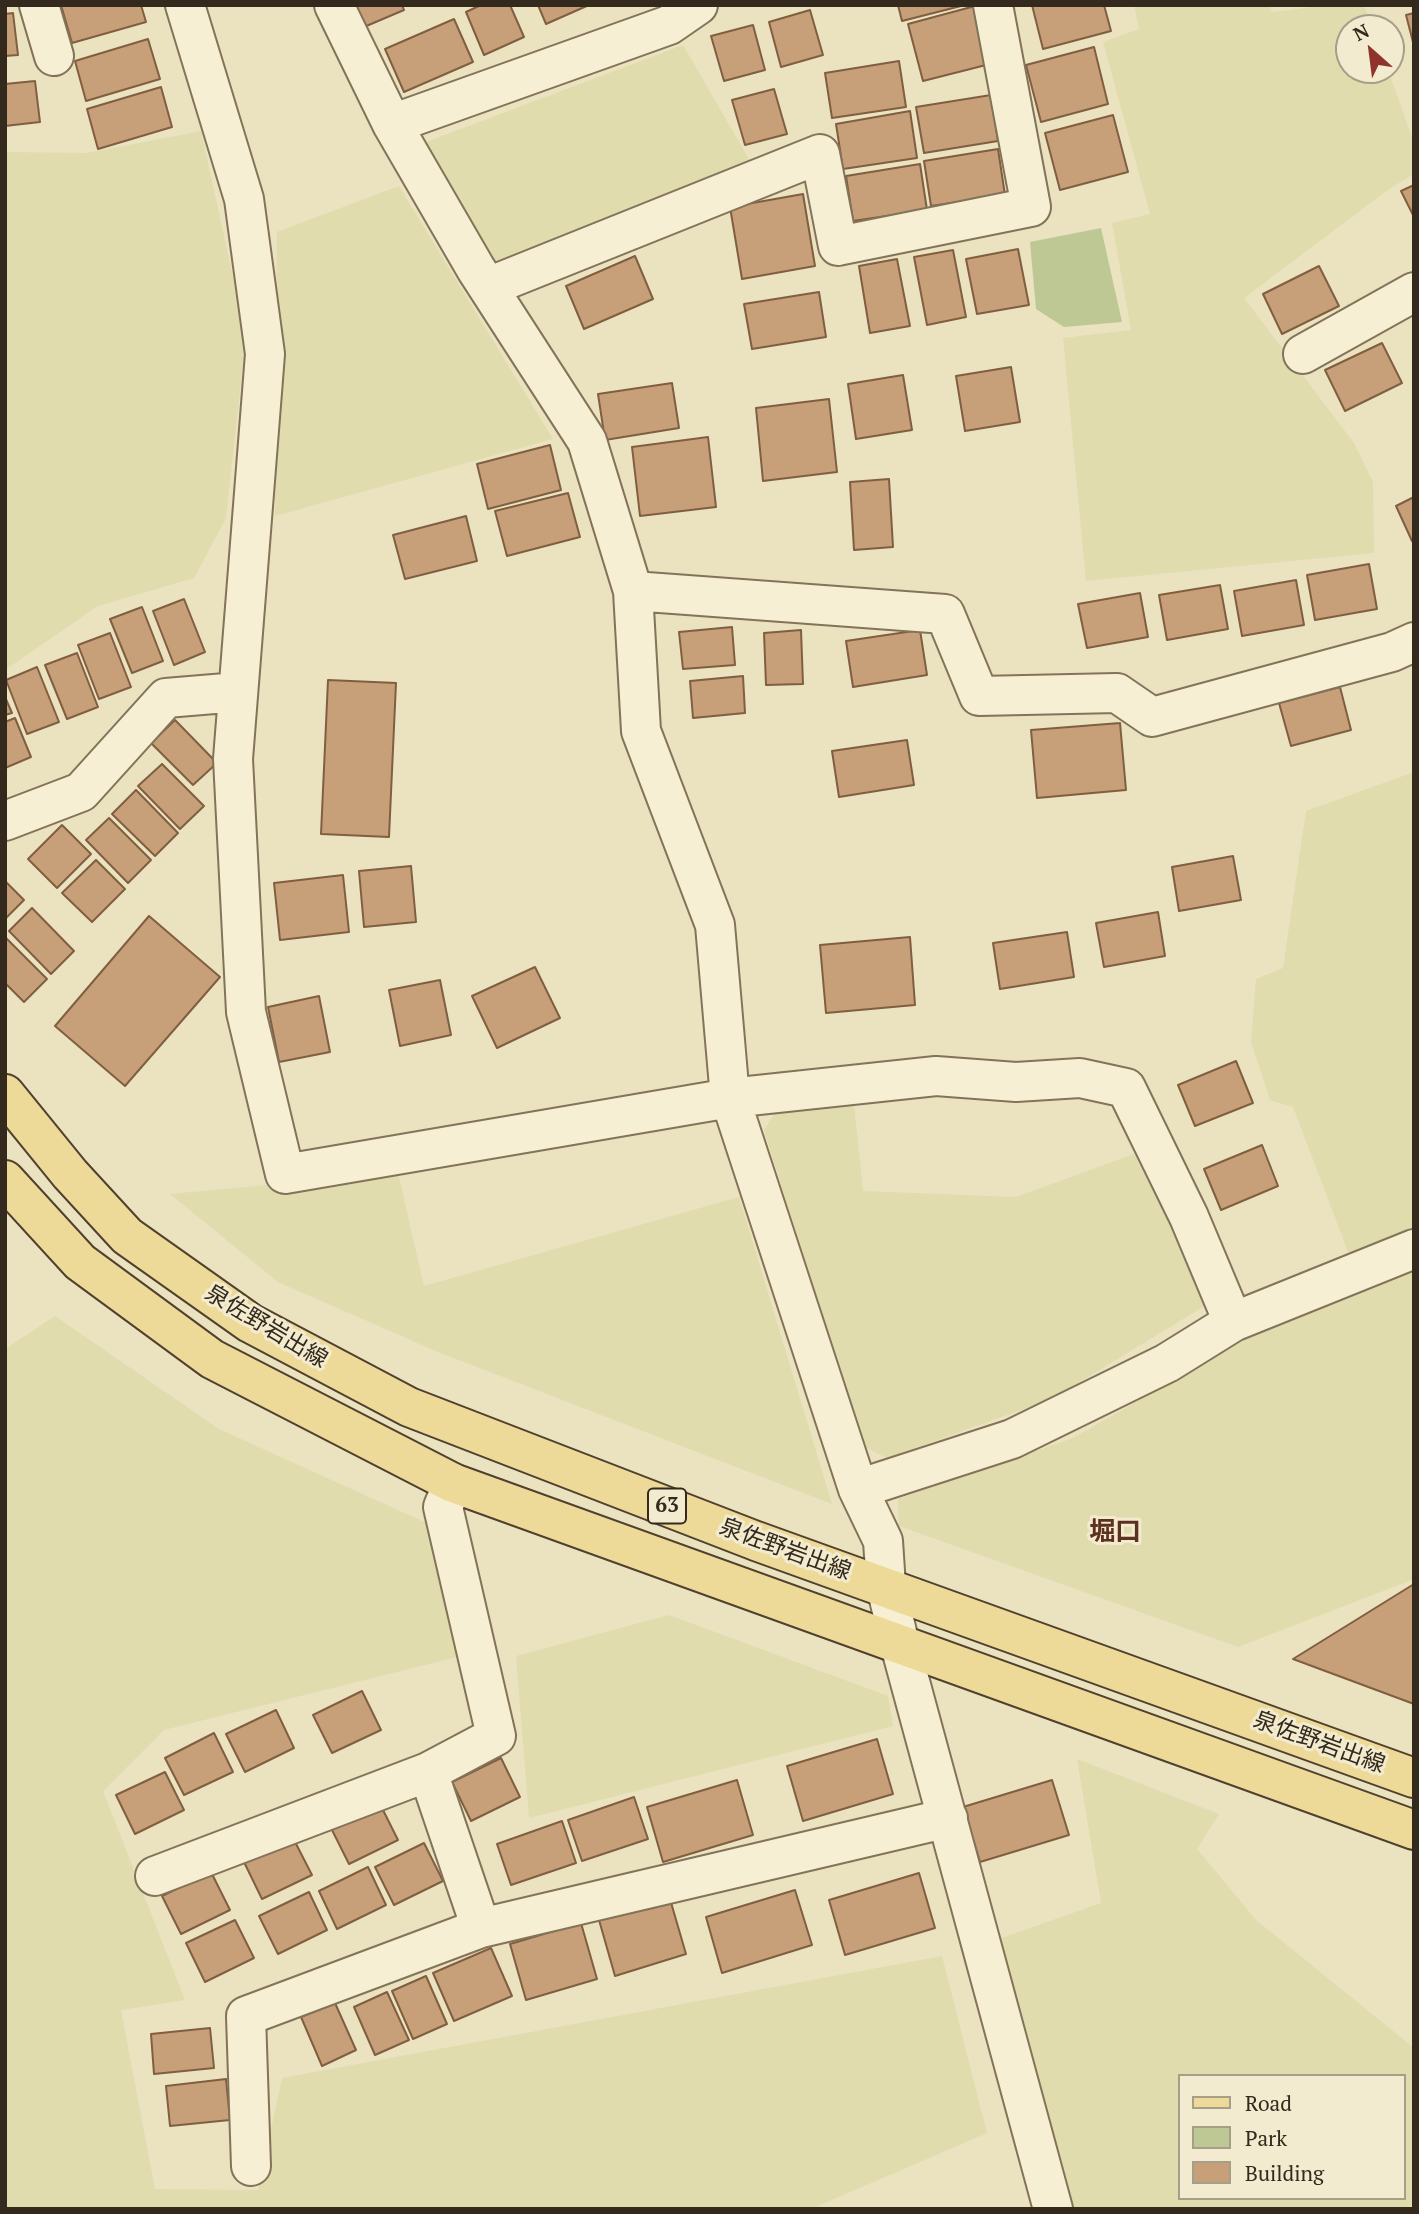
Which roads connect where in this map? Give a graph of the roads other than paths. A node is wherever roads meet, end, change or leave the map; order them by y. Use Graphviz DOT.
graph roads {
  1 [pos="39,5"];
  2 [pos="185,5"];
  3 [pos="334,5"];
  4 [pos="698,5"];
  5 [pos="993,5"];
  6 [pos="54,56"];
  7 [pos="392,124"];
  8 [pos="488,288"];
  9 [pos="1414,292"];
  10 [pos="1303,354"];
  11 [pos="632,591"];
  12 [pos="1407,656"];
  13 [pos="238,692"];
  14 [pos="5,821"];
  15 [pos="5,1094"];
  16 [pos="730,1098"];
  17 [pos="5,1180"];
  18 [pos="1414,1249"];
  19 [pos="1233,1322"];
  20 [pos="453,1483"];
  21 [pos="858,1489"];
  22 [pos="886,1586"];
  23 [pos="901,1645"];
  24 [pos="428,1772"];
  25 [pos="1414,1778"];
  26 [pos="948,1818"];
  27 [pos="1414,1830"];
  28 [pos="155,1876"];
  29 [pos="481,1928"];
  30 [pos="251,2166"];
  31 [pos="1053,2209"];
  1 -- 6 [label="street"];
  2 -- 13 [label="street"];
  3 -- 7 [label="street"];
  4 -- 7 [label="street"];
  5 -- 8 [label="street"];
  7 -- 8 [label="street"];
  8 -- 11 [label="street"];
  9 -- 10 [label="street"];
  11 -- 12 [label="street"];
  11 -- 16 [label="street"];
  13 -- 14 [label="street"];
  13 -- 16 [label="street"];
  15 -- 22 [label="main road, 泉佐野岩出線 / 63"];
  16 -- 19 [label="street"];
  16 -- 21 [label="street"];
  17 -- 20 [label="main road, 63"];
  18 -- 19 [label="street"];
  19 -- 21 [label="street"];
  20 -- 23 [label="main road, 63"];
  20 -- 24 [label="street"];
  21 -- 22 [label="street"];
  22 -- 23 [label="street"];
  22 -- 25 [label="main road, 泉佐野岩出線 / 63"];
  23 -- 26 [label="street"];
  23 -- 27 [label="main road, 63"];
  24 -- 28 [label="street"];
  24 -- 29 [label="street"];
  26 -- 29 [label="street"];
  26 -- 31 [label="street"];
  29 -- 30 [label="street"];
}
